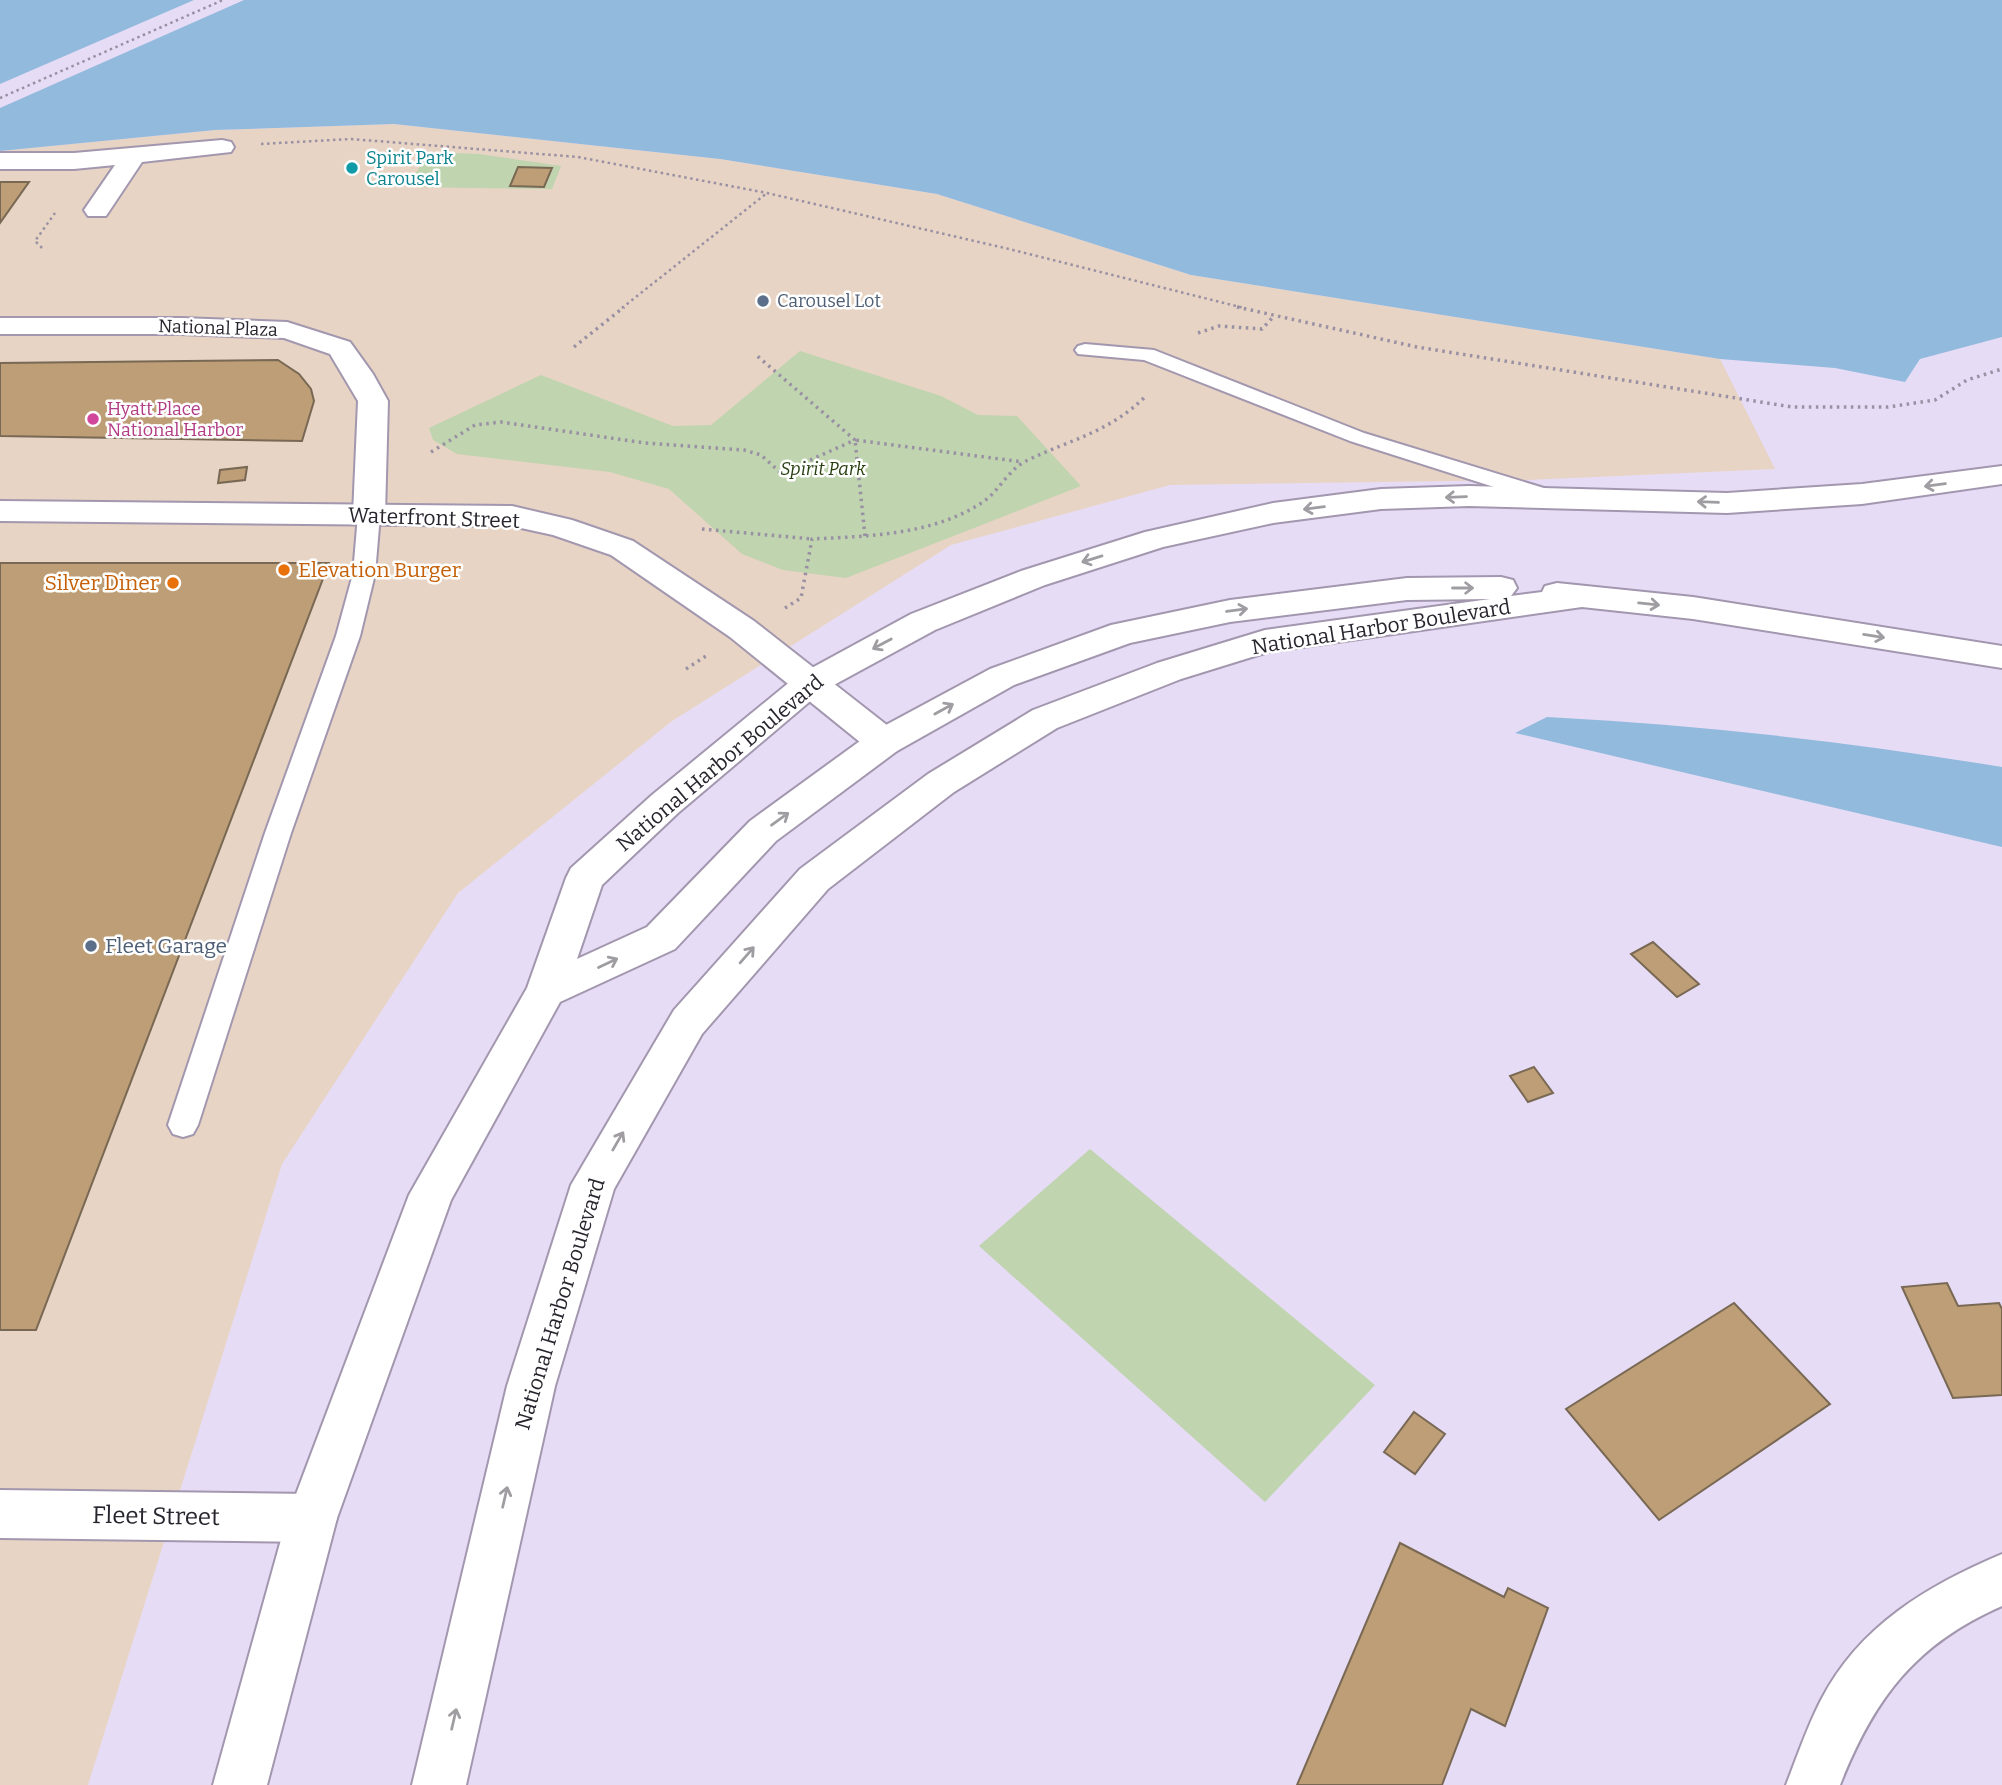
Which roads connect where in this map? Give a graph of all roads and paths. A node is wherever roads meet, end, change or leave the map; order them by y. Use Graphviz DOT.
graph roads {
  1 [pos="223,0"];
  2 [pos="0,99"];
  3 [pos="222,147"];
  4 [pos="134,155"];
  5 [pos="0,161"];
  6 [pos="767,193"];
  7 [pos="59,210"];
  8 [pos="97,210"];
  9 [pos="41,248"];
  10 [pos="1275,316"];
  11 [pos="13,326"];
  12 [pos="574,347"];
  13 [pos="1085,350"];
  14 [pos="755,354"];
  15 [pos="1171,363"];
  16 [pos="2002,369"];
  17 [pos="1109,426"];
  18 [pos="855,440"];
  19 [pos="431,452"];
  20 [pos="1024,462"];
  21 [pos="2002,475"];
  22 [pos="1549,497"];
  23 [pos="0,510"];
  24 [pos="369,515"];
  25 [pos="702,529"];
  26 [pos="864,536"];
  27 [pos="812,538"];
  28 [pos="1581,597"];
  29 [pos="801,598"];
  30 [pos="2002,657"];
  31 [pos="809,684"];
  32 [pos="884,742"];
  33 [pos="546,991"];
  34 [pos="183,1125"];
  35 [pos="0,1514"];
  36 [pos="313,1518"];
  37 [pos="2002,1580"];
  38 [pos="240,1785"];
  39 [pos="439,1785"];
  40 [pos="1813,1785"];
  1 -- 2 [label="path"];
  3 -- 4 [label="main road"];
  3 -- 6 [label="path"];
  4 -- 5 [label="main road"];
  4 -- 8 [label="main road"];
  6 -- 10 [label="path"];
  6 -- 12 [label="path"];
  7 -- 9 [label="path"];
  10 -- 15 [label="path"];
  10 -- 16 [label="path"];
  11 -- 24 [label="main road, National Plaza"];
  13 -- 15 [label="lane"];
  14 -- 18 [label="path"];
  15 -- 22 [label="lane"];
  17 -- 20 [label="path"];
  18 -- 19 [label="path"];
  18 -- 20 [label="path"];
  18 -- 26 [label="path"];
  20 -- 26 [label="path"];
  21 -- 22 [label="main road, National Harbor Boulevard, one-way"];
  22 -- 31 [label="main road, National Harbor Boulevard, one-way"];
  23 -- 24 [label="main road, Waterfront Street"];
  24 -- 31 [label="main road, Waterfront Street"];
  24 -- 34 [label="lane"];
  25 -- 27 [label="path"];
  26 -- 27 [label="path"];
  27 -- 29 [label="path"];
  28 -- 30 [label="main road, National Harbor Boulevard, one-way"];
  32 -- 28 [label="main road, National Harbor Boulevard, one-way"];
  39 -- 28 [label="main road, National Harbor Boulevard, one-way"];
  31 -- 32 [label="main road, Waterfront Street"];
  31 -- 33 [label="main road, National Harbor Boulevard"];
  33 -- 32 [label="main road, National Harbor Boulevard, one-way"];
  33 -- 36 [label="main road, National Harbor Boulevard"];
  35 -- 36 [label="main road, Fleet Street"];
  36 -- 38 [label="main road, National Harbor Boulevard"];
  37 -- 40 [label="main road"];
}
